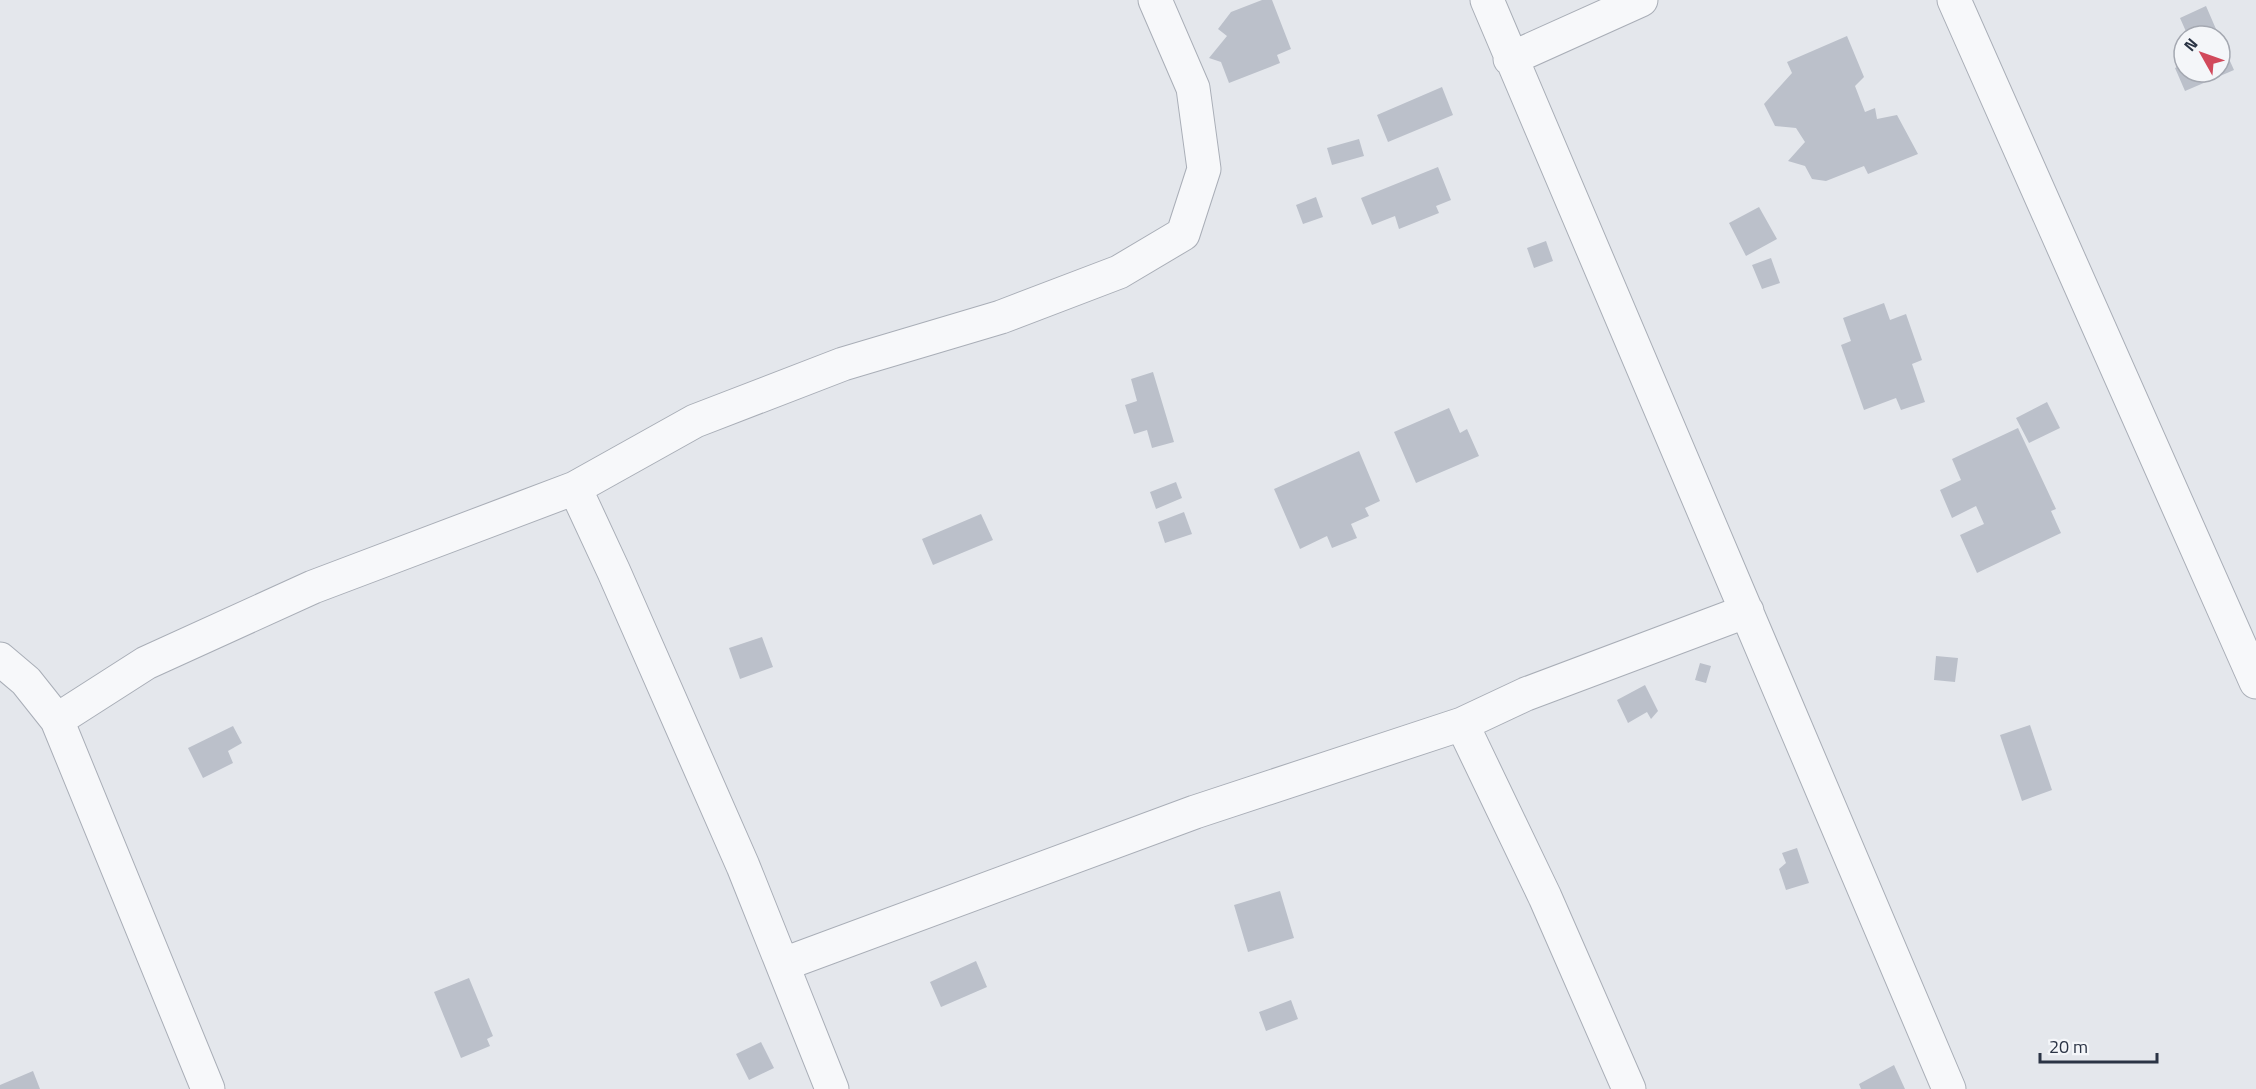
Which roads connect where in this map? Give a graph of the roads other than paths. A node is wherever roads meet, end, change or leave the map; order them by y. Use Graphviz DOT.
graph roads {
  1 [pos="1155,0"];
  2 [pos="1487,0"];
  3 [pos="1641,0"];
  4 [pos="1954,0"];
  5 [pos="1510,59"];
  6 [pos="574,488"];
  7 [pos="1747,611"];
  8 [pos="0,659"];
  9 [pos="2256,682"];
  10 [pos="57,720"];
  11 [pos="1462,724"];
  12 [pos="784,964"];
  13 [pos="208,1089"];
  14 [pos="832,1089"];
  15 [pos="1629,1089"];
  16 [pos="1949,1089"];
  1 -- 6 [label="street"];
  2 -- 5 [label="street"];
  3 -- 5 [label="street"];
  4 -- 9 [label="street"];
  5 -- 7 [label="street"];
  6 -- 10 [label="street"];
  6 -- 12 [label="street"];
  7 -- 11 [label="street"];
  7 -- 16 [label="street"];
  8 -- 10 [label="street"];
  10 -- 13 [label="street"];
  11 -- 12 [label="street"];
  11 -- 15 [label="street"];
  12 -- 14 [label="street"];
}
